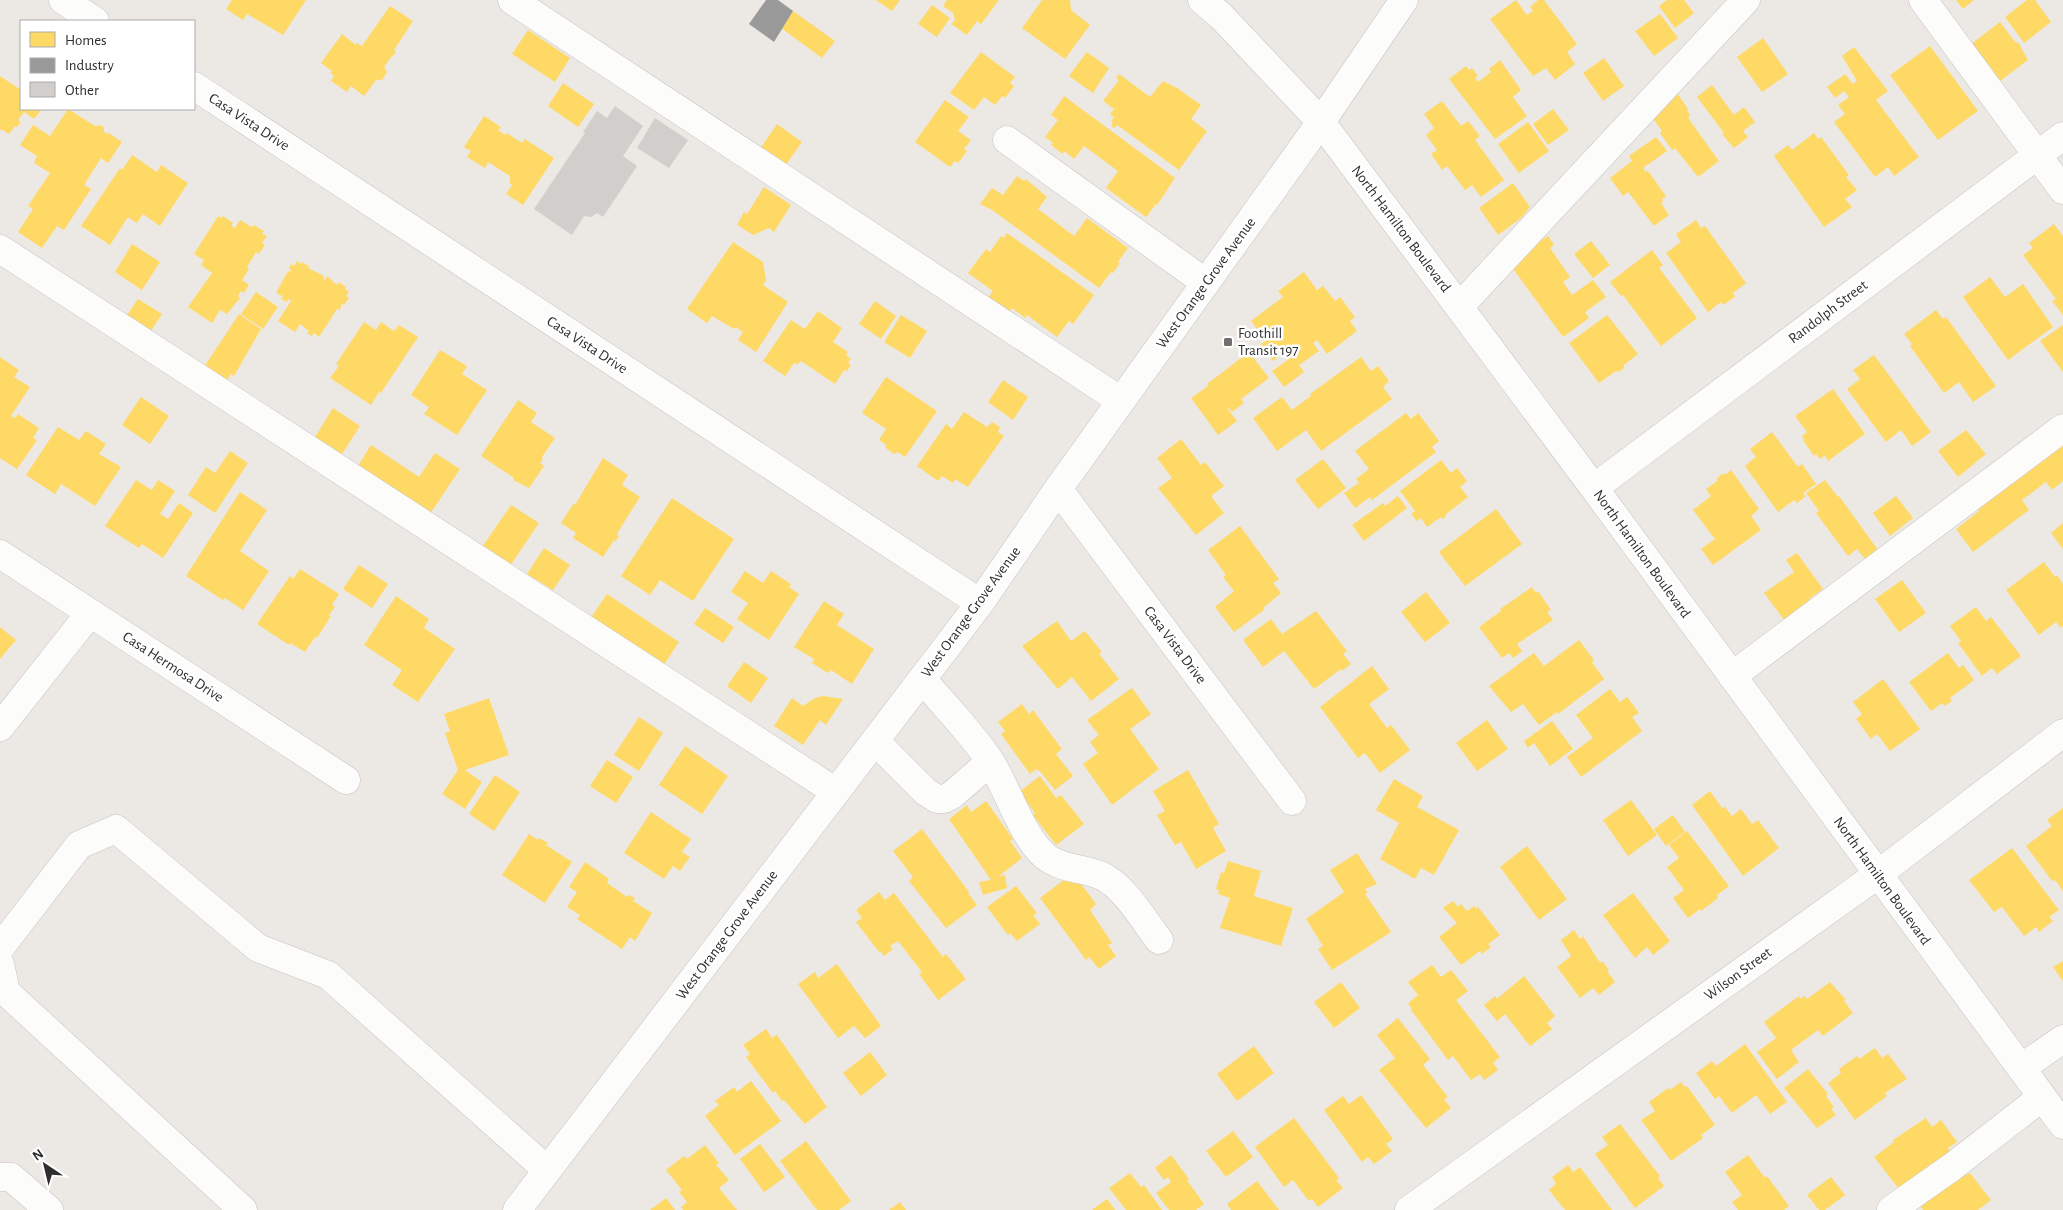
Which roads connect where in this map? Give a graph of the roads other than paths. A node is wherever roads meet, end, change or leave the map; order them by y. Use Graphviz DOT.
graph roads {
  1 [pos="63,0"];
  2 [pos="512,0"];
  3 [pos="1202,0"];
  4 [pos="1404,0"];
  5 [pos="1746,0"];
  6 [pos="1923,0"];
  7 [pos="93,20"];
  8 [pos="195,87"];
  9 [pos="1321,122"];
  10 [pos="2063,136"];
  11 [pos="1007,140"];
  12 [pos="2037,156"];
  13 [pos="2063,190"];
  14 [pos="0,249"];
  15 [pos="1206,282"];
  16 [pos="1459,307"];
  17 [pos="1121,401"];
  18 [pos="2063,428"];
  19 [pos="1594,488"];
  20 [pos="1058,489"];
  21 [pos="0,554"];
  22 [pos="980,603"];
  23 [pos="90,613"];
  24 [pos="1732,676"];
  25 [pos="922,679"];
  26 [pos="0,727"];
  27 [pos="2063,733"];
  28 [pos="875,741"];
  29 [pos="990,762"];
  30 [pos="346,780"];
  31 [pos="836,792"];
  32 [pos="1292,801"];
  33 [pos="1877,875"];
  34 [pos="1160,940"];
  35 [pos="0,948"];
  36 [pos="0,964"];
  37 [pos="2063,1038"];
  38 [pos="2021,1068"];
  39 [pos="2042,1097"];
  40 [pos="2063,1125"];
  41 [pos="547,1170"];
  42 [pos="0,1177"];
  43 [pos="49,1210"];
  44 [pos="244,1210"];
  45 [pos="517,1210"];
  46 [pos="1409,1210"];
  47 [pos="1891,1210"];
  1 -- 7 [label="street"];
  2 -- 17 [label="street"];
  3 -- 9 [label="street, North Hamilton Boulevard"];
  4 -- 9 [label="street, West Orange Grove Avenue"];
  5 -- 16 [label="street"];
  6 -- 12 [label="street"];
  8 -- 22 [label="street, Casa Vista Drive"];
  9 -- 15 [label="street, West Orange Grove Avenue"];
  9 -- 16 [label="street, North Hamilton Boulevard"];
  10 -- 12 [label="street, Randolph Street"];
  11 -- 15 [label="street"];
  12 -- 13 [label="street"];
  12 -- 19 [label="street, Randolph Street"];
  14 -- 31 [label="street"];
  15 -- 17 [label="street, West Orange Grove Avenue"];
  16 -- 19 [label="street, North Hamilton Boulevard"];
  17 -- 20 [label="street, West Orange Grove Avenue"];
  18 -- 24 [label="street"];
  19 -- 24 [label="street, North Hamilton Boulevard"];
  20 -- 22 [label="street, West Orange Grove Avenue"];
  20 -- 32 [label="street, Casa Vista Drive"];
  21 -- 23 [label="street, Casa Hermosa Drive"];
  22 -- 25 [label="street, West Orange Grove Avenue"];
  23 -- 26 [label="street"];
  23 -- 30 [label="street, Casa Hermosa Drive"];
  24 -- 33 [label="street, North Hamilton Boulevard"];
  25 -- 28 [label="street, West Orange Grove Avenue"];
  25 -- 29 [label="street"];
  27 -- 33 [label="street, Wilson Street"];
  28 -- 29 [label="street"];
  28 -- 31 [label="street, West Orange Grove Avenue"];
  29 -- 34 [label="street"];
  31 -- 41 [label="street, West Orange Grove Avenue"];
  33 -- 38 [label="street, North Hamilton Boulevard"];
  33 -- 46 [label="street, Wilson Street"];
  35 -- 41 [label="street"];
  36 -- 44 [label="street"];
  37 -- 38 [label="street"];
  38 -- 39 [label="street, North Hamilton Boulevard"];
  39 -- 40 [label="street, North Hamilton Boulevard"];
  39 -- 47 [label="street"];
  41 -- 45 [label="street, West Orange Grove Avenue"];
  42 -- 43 [label="street"];
}
